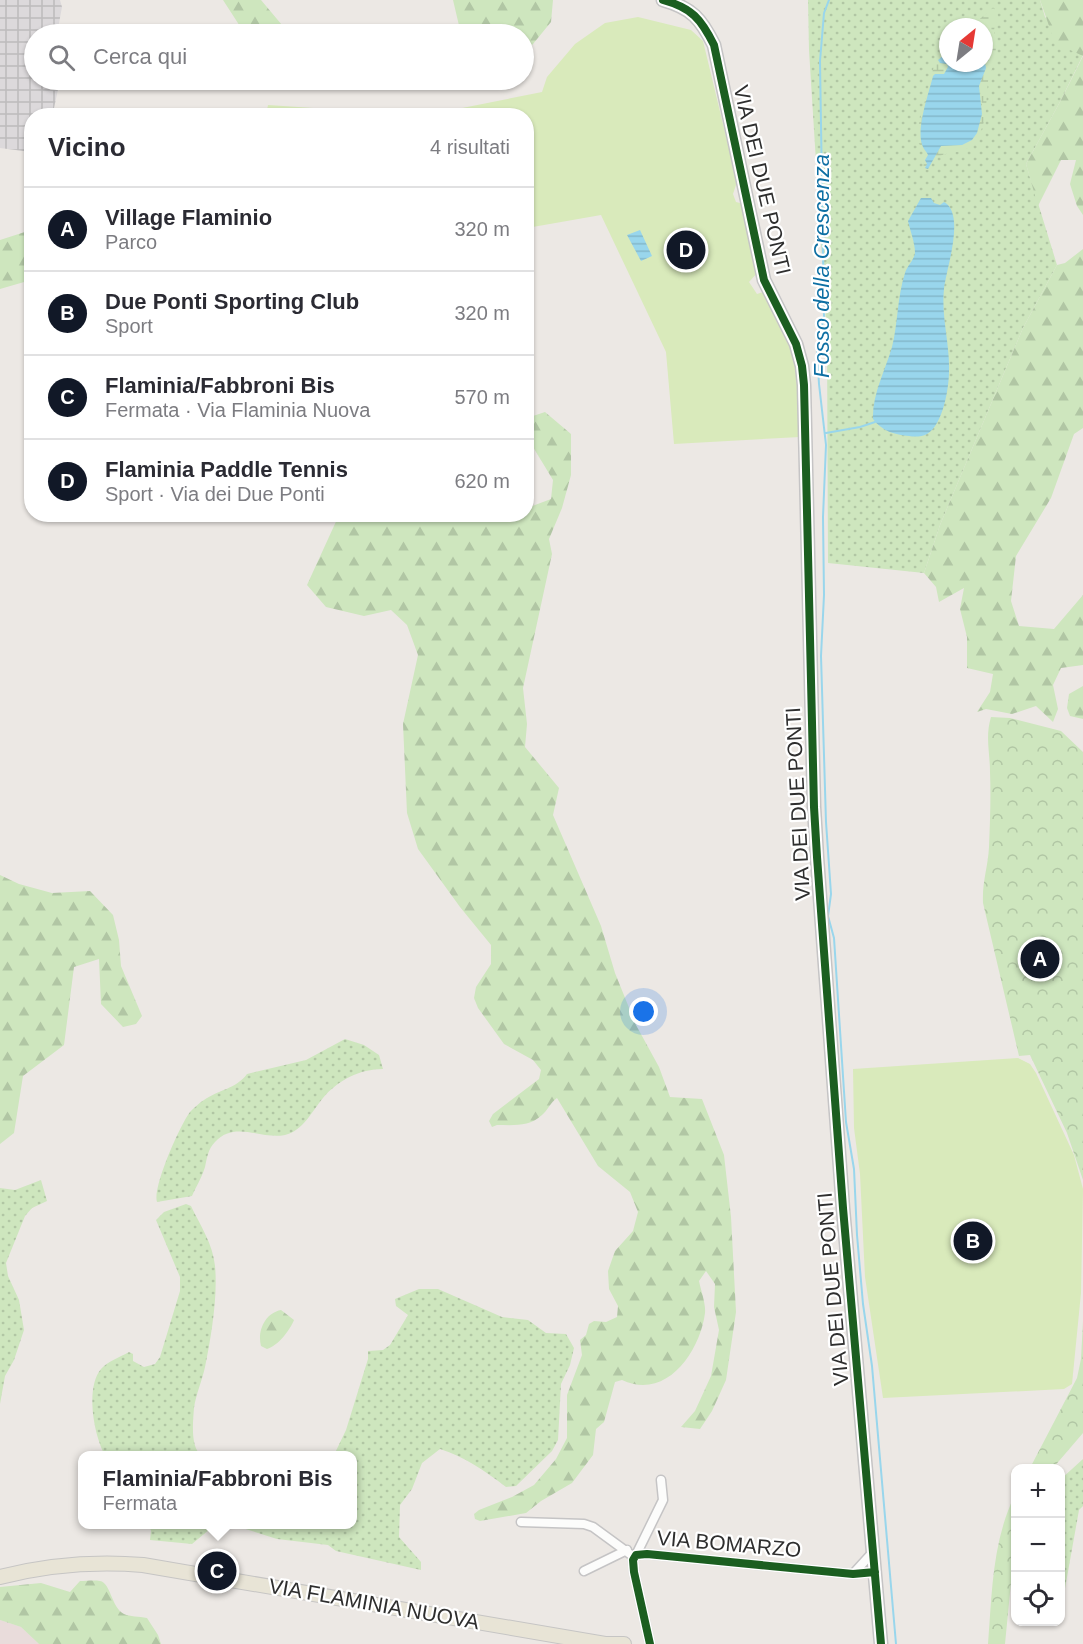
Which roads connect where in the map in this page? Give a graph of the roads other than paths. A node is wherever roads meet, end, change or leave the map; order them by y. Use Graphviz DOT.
graph roads {
  1 [pos="663,0"];
  2 [pos="662,1480"];
  3 [pos="521,1522"];
  4 [pos="627,1550"];
  5 [pos="873,1551"];
  6 [pos="635,1556"];
  7 [pos="584,1571"];
  8 [pos="875,1572"];
  9 [pos="853,1574"];
  10 [pos="0,1577"];
  11 [pos="605,1644"];
  12 [pos="624,1644"];
  13 [pos="650,1644"];
  14 [pos="881,1644"];
  1 -- 5 [label="street, VIA DEI DUE PONTI"];
  2 -- 6 [label="street"];
  3 -- 4 [label="street"];
  4 -- 6 [label="street"];
  4 -- 7 [label="street"];
  5 -- 8 [label="street, VIA DEI DUE PONTI"];
  5 -- 9 [label="street"];
  6 -- 9 [label="street, VIA BOMARZO"];
  6 -- 13 [label="street, VIA BOMARZO"];
  8 -- 9 [label="street, VIA BOMARZO"];
  8 -- 14 [label="street, VIA DEI DUE PONTI"];
  10 -- 11 [label="main road, VIA FLAMINIA NUOVA"];
  11 -- 12 [label="main road, VIA FLAMINIA NUOVA"];
}
